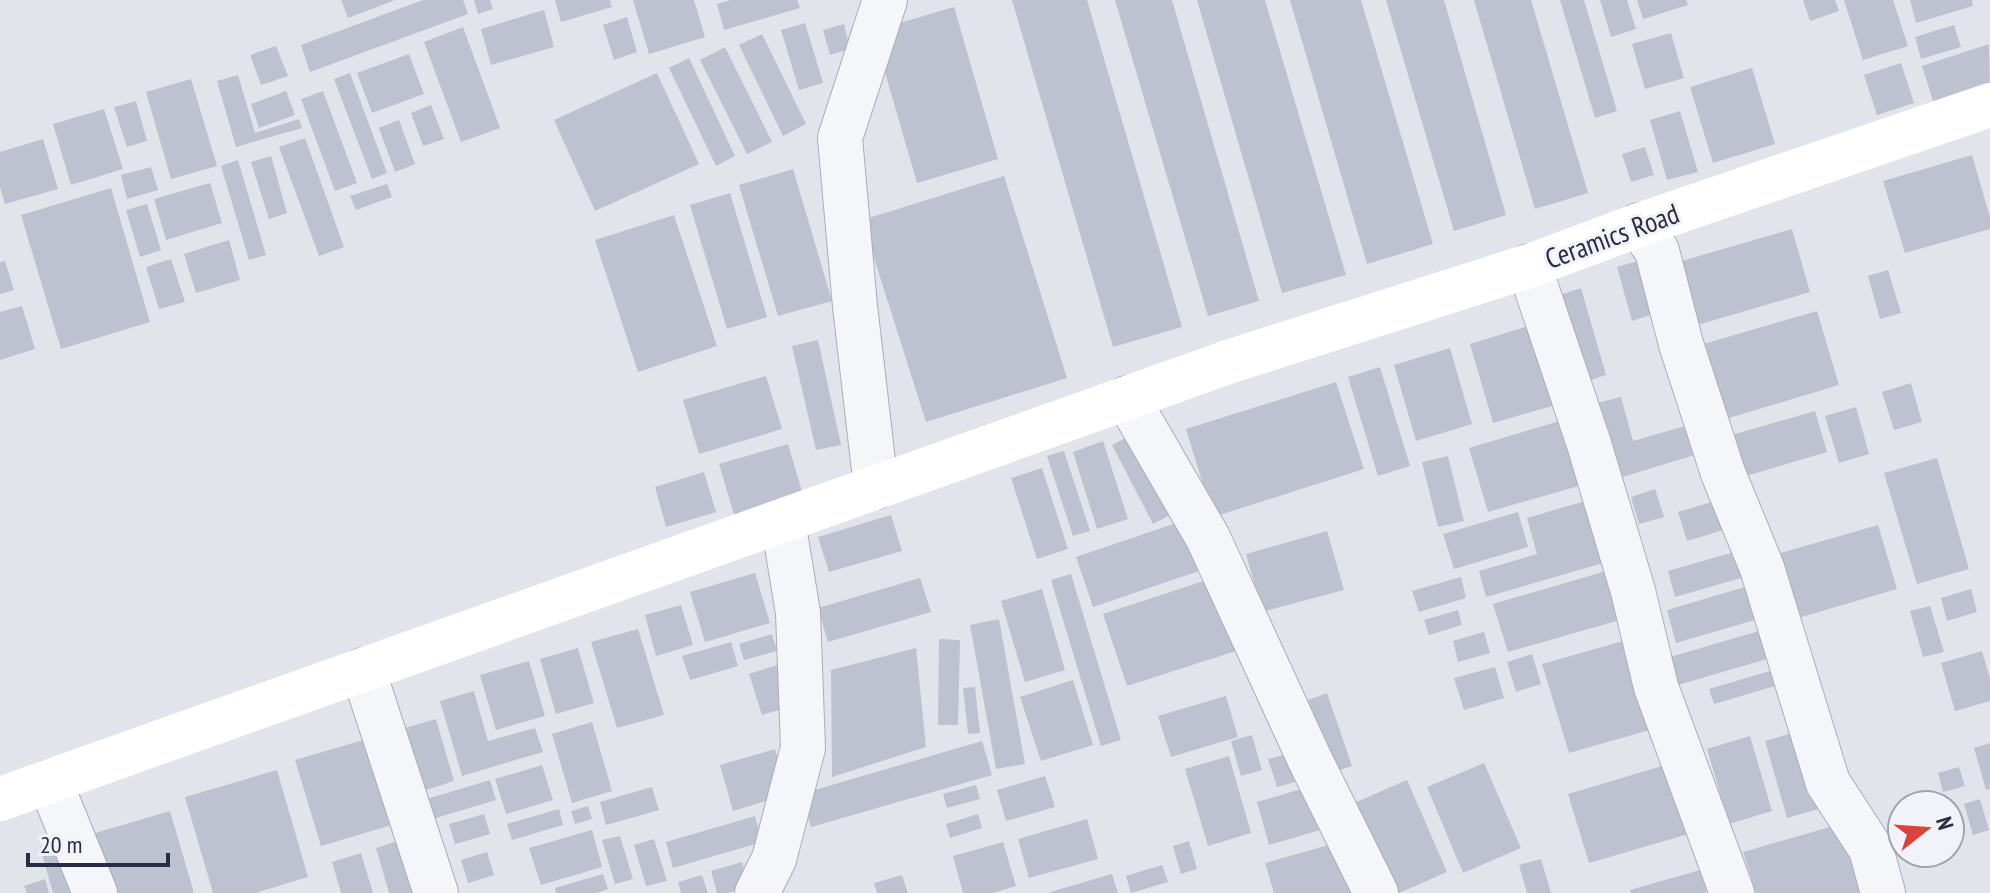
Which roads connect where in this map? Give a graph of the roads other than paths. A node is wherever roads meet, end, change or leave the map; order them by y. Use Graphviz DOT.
graph roads {
  1 [pos="885,0"];
  2 [pos="1990,105"];
  3 [pos="1639,225"];
  4 [pos="1529,266"];
  5 [pos="1127,398"];
  6 [pos="876,487"];
  7 [pos="783,521"];
  8 [pos="363,670"];
  9 [pos="50,782"];
  10 [pos="0,799"];
  11 [pos="95,893"];
  12 [pos="436,893"];
  13 [pos="757,893"];
  14 [pos="1376,893"];
  15 [pos="1732,893"];
  16 [pos="1883,893"];
  1 -- 6 [label="street"];
  2 -- 3 [label="street, Ceramics Road"];
  3 -- 4 [label="street, Ceramics Road"];
  3 -- 16 [label="street"];
  4 -- 5 [label="street, Ceramics Road"];
  4 -- 15 [label="street"];
  5 -- 6 [label="street, Ceramics Road"];
  5 -- 14 [label="street"];
  6 -- 7 [label="street, Ceramics Road"];
  7 -- 8 [label="street, Ceramics Road"];
  7 -- 13 [label="street"];
  8 -- 9 [label="street, Ceramics Road"];
  8 -- 12 [label="street"];
  9 -- 10 [label="street, Ceramics Road"];
  9 -- 11 [label="street"];
}
